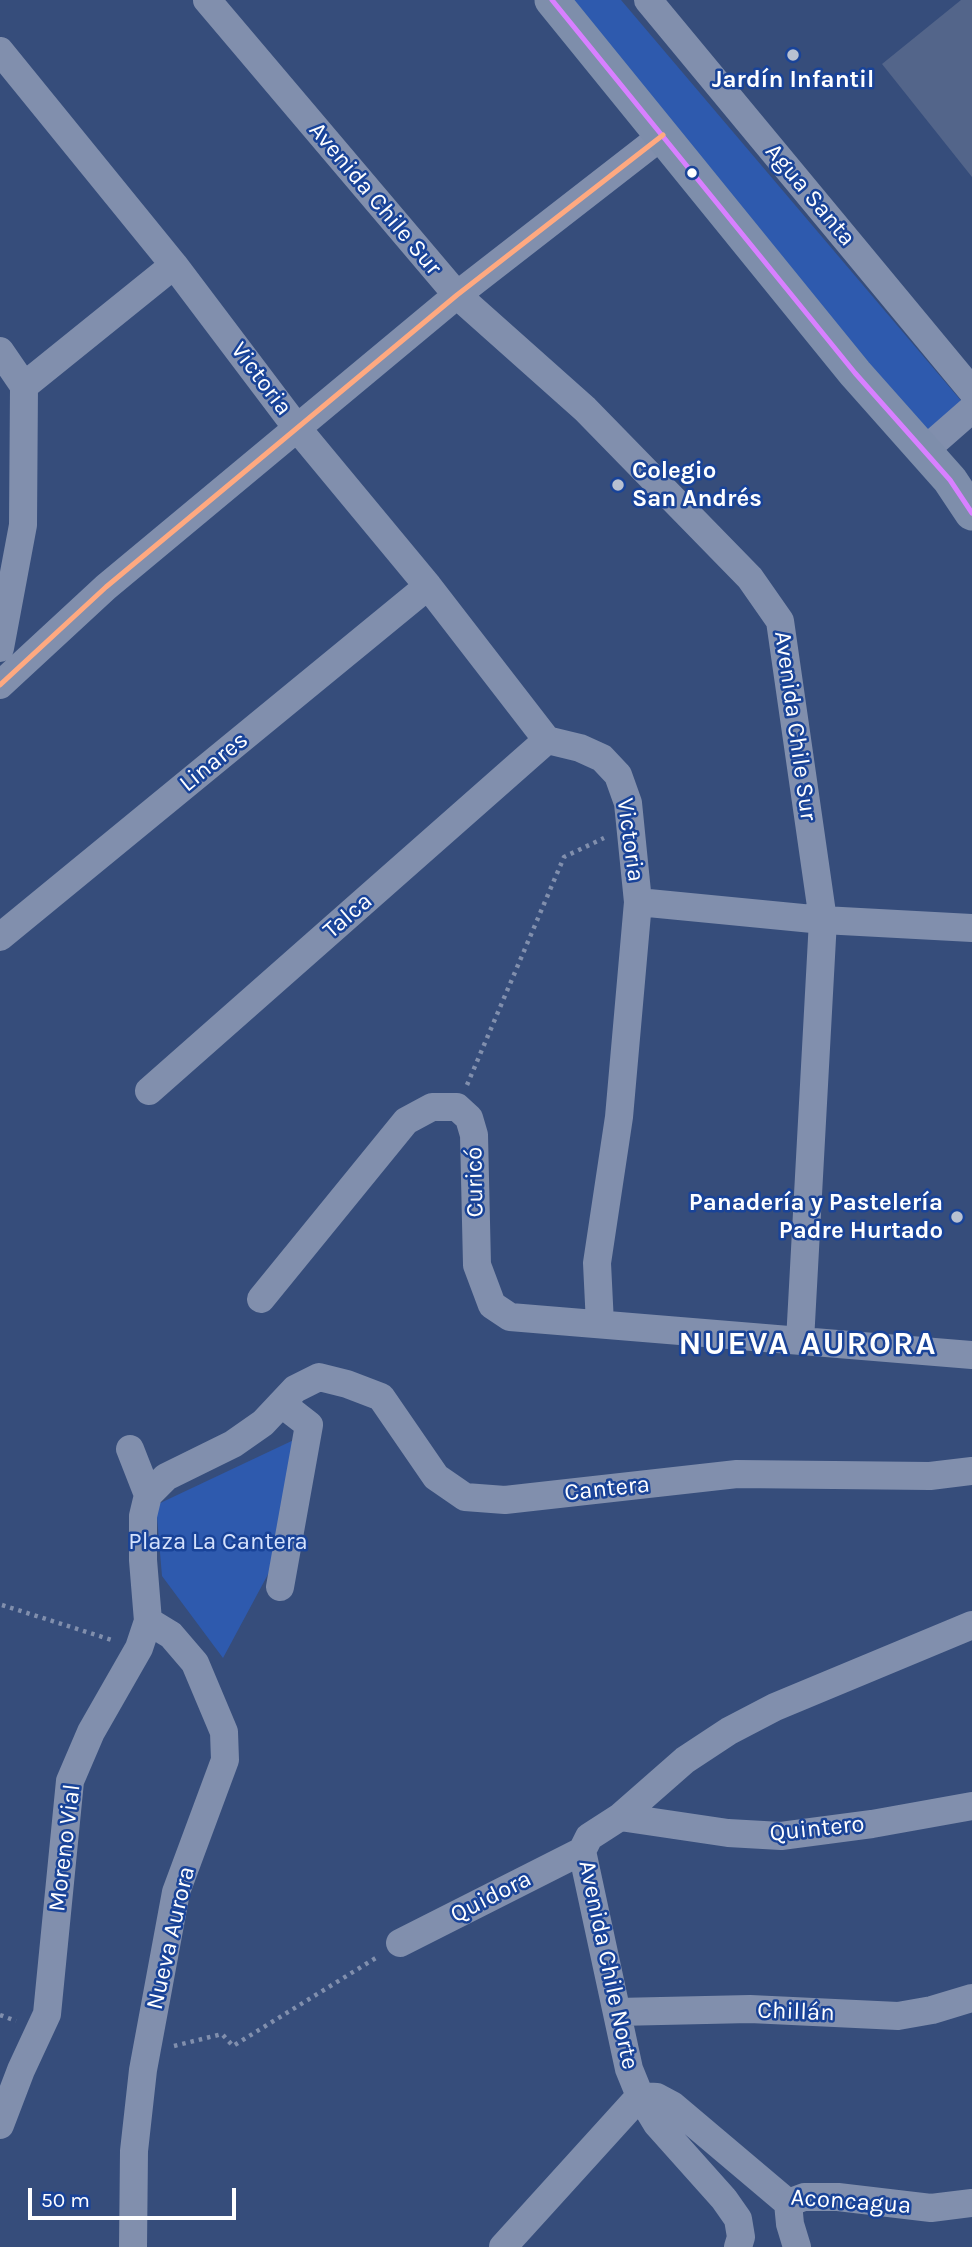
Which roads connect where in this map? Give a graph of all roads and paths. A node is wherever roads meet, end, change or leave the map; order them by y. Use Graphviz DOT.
graph roads {
  1 [pos="207,0"];
  2 [pos="552,0"];
  3 [pos="648,0"];
  4 [pos="0,51"];
  5 [pos="663,135"];
  6 [pos="174,265"];
  7 [pos="457,295"];
  8 [pos="0,351"];
  9 [pos="24,386"];
  10 [pos="972,391"];
  11 [pos="972,409"];
  12 [pos="298,428"];
  13 [pos="924,451"];
  14 [pos="972,513"];
  15 [pos="428,586"];
  16 [pos="0,648"];
  17 [pos="0,684"];
  18 [pos="547,740"];
  19 [pos="631,825"];
  20 [pos="638,902"];
  21 [pos="823,920"];
  22 [pos="972,928"];
  23 [pos="0,937"];
  24 [pos="149,1091"];
  25 [pos="457,1107"];
  26 [pos="261,1299"];
  27 [pos="600,1324"];
  28 [pos="800,1341"];
  29 [pos="972,1355"];
  30 [pos="289,1396"];
  31 [pos="130,1449"];
  32 [pos="972,1471"];
  33 [pos="148,1495"];
  34 [pos="280,1587"];
  35 [pos="2,1605"];
  36 [pos="148,1621"];
  37 [pos="972,1625"];
  38 [pos="139,1648"];
  39 [pos="972,1806"];
  40 [pos="620,1816"];
  41 [pos="582,1851"];
  42 [pos="400,1943"];
  43 [pos="972,1998"];
  44 [pos="617,2012"];
  45 [pos="171,2048"];
  46 [pos="640,2096"];
  47 [pos="0,2125"];
  48 [pos="788,2203"];
  49 [pos="972,2203"];
  50 [pos="133,2247"];
  51 [pos="503,2247"];
  52 [pos="738,2247"];
  53 [pos="797,2247"];
  1 -- 7 [label="street, Avenida Chile Sur"];
  2 -- 5 [label="main road"];
  3 -- 10 [label="street, Agua Santa"];
  4 -- 6 [label="street, Victoria"];
  5 -- 7 [label="street"];
  5 -- 13 [label="main road"];
  6 -- 9 [label="street"];
  6 -- 12 [label="street, Victoria"];
  7 -- 12 [label="street"];
  7 -- 21 [label="street, Avenida Chile Sur"];
  8 -- 9 [label="street"];
  9 -- 16 [label="street"];
  11 -- 13 [label="street"];
  12 -- 15 [label="street, Victoria"];
  12 -- 17 [label="street"];
  13 -- 14 [label="main road"];
  15 -- 18 [label="street, Victoria"];
  15 -- 23 [label="street, Linares"];
  18 -- 19 [label="street, Victoria"];
  18 -- 24 [label="street, Talca"];
  19 -- 20 [label="street, Victoria"];
  19 -- 25 [label="path"];
  20 -- 21 [label="street"];
  20 -- 27 [label="street, Victoria"];
  21 -- 22 [label="street"];
  21 -- 28 [label="street, Avenida Chile Sur"];
  25 -- 26 [label="street"];
  25 -- 27 [label="street, Curicó"];
  27 -- 28 [label="street"];
  28 -- 29 [label="street"];
  30 -- 32 [label="street, Cantera"];
  30 -- 33 [label="street"];
  30 -- 34 [label="street"];
  31 -- 33 [label="street, Moreno Vial"];
  33 -- 36 [label="street, Moreno Vial"];
  35 -- 38 [label="path"];
  36 -- 38 [label="street, Moreno Vial"];
  36 -- 50 [label="street, Nueva Aurora"];
  37 -- 40 [label="street, Avenida Chile Norte"];
  38 -- 47 [label="street, Moreno Vial"];
  39 -- 40 [label="street, Quintero"];
  40 -- 41 [label="street, Avenida Chile Norte"];
  41 -- 42 [label="street, Quidora"];
  41 -- 44 [label="street, Avenida Chile Norte"];
  42 -- 45 [label="path"];
  43 -- 44 [label="street, Chillán"];
  44 -- 46 [label="street, Avenida Chile Norte"];
  46 -- 48 [label="street, Aconcagua"];
  46 -- 51 [label="street"];
  46 -- 52 [label="street, Avenida Chile Norte"];
  48 -- 49 [label="street, Aconcagua"];
  48 -- 53 [label="street"];
}
